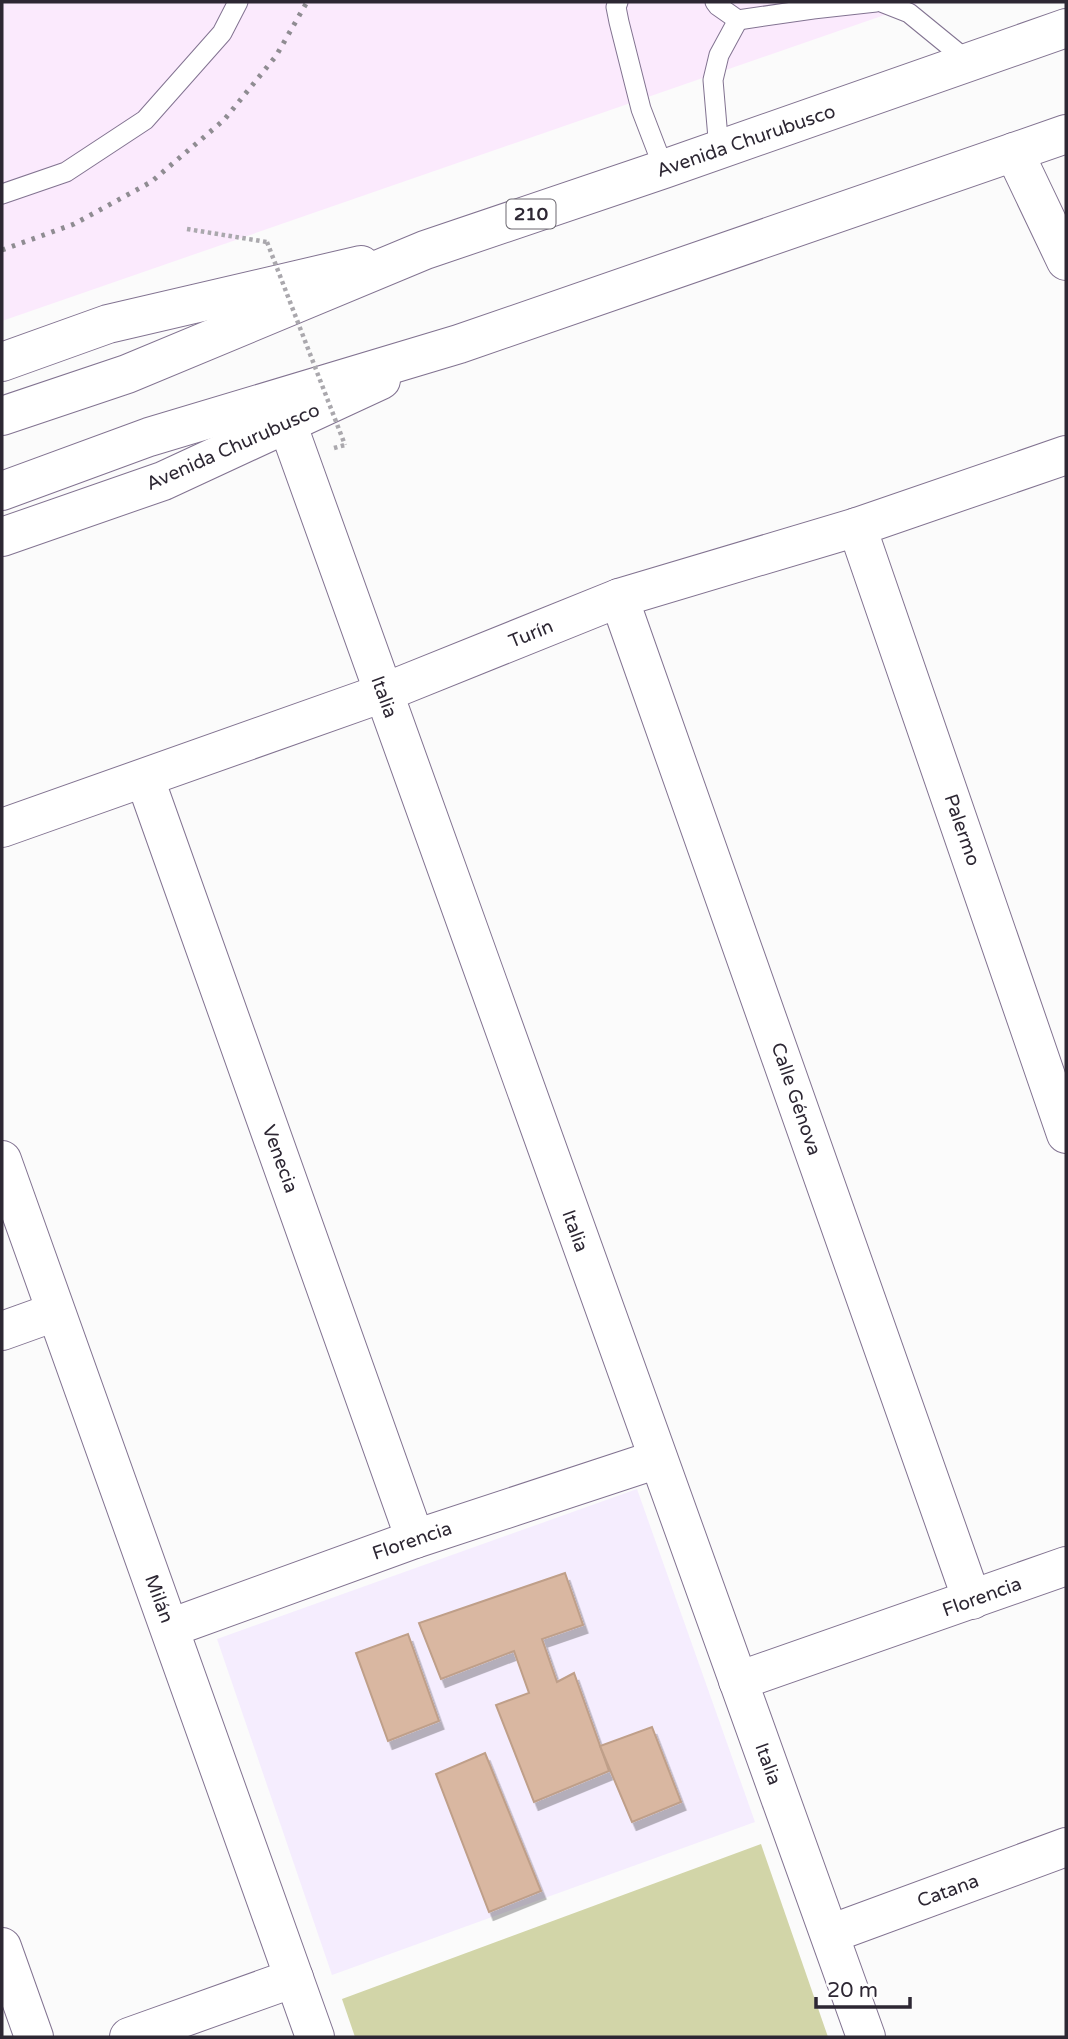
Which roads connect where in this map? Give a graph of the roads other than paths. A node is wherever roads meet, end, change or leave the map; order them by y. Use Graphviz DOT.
graph roads {
  1 [pos="238,2"];
  2 [pos="618,2"];
  3 [pos="715,2"];
  4 [pos="878,2"];
  5 [pos="738,20"];
  6 [pos="1066,28"];
  7 [pos="969,62"];
  8 [pos="1066,134"];
  9 [pos="719,150"];
  10 [pos="1014,152"];
  11 [pos="664,169"];
  12 [pos="2,194"];
  13 [pos="425,250"];
  14 [pos="1066,261"];
  15 [pos="459,344"];
  16 [pos="2,362"];
  17 [pos="2,416"];
  18 [pos="287,423"];
  19 [pos="1066,455"];
  20 [pos="2,491"];
  21 [pos="857,527"];
  22 [pos="2,537"];
  23 [pos="619,598"];
  24 [pos="383,694"];
  25 [pos="145,779"];
  26 [pos="2,828"];
  27 [pos="1066,1134"];
  28 [pos="2,1160"];
  29 [pos="55,1311"];
  30 [pos="2,1331"];
  31 [pos="658,1460"];
  32 [pos="415,1539"];
  33 [pos="1066,1566"];
  34 [pos="972,1600"];
  35 [pos="170,1629"];
  36 [pos="738,1681"];
  37 [pos="1066,1847"];
  38 [pos="831,1934"];
  39 [pos="2,1947"];
  40 [pos="294,1978"];
  41 [pos="34,2037"];
  42 [pos="129,2037"];
  43 [pos="316,2037"];
  44 [pos="866,2037"];
  1 -- 12 [label="lane"];
  2 -- 11 [label="lane"];
  3 -- 5 [label="lane"];
  4 -- 5 [label="lane"];
  4 -- 7 [label="lane"];
  5 -- 9 [label="lane"];
  6 -- 7 [label="main road, Avenida Churubusco / 210"];
  7 -- 9 [label="main road, Avenida Churubusco / 210"];
  8 -- 10 [label="main road, Avenida Churubusco"];
  9 -- 11 [label="main road, Avenida Churubusco / 210"];
  10 -- 14 [label="main road"];
  10 -- 15 [label="main road, Avenida Churubusco"];
  11 -- 13 [label="main road, Avenida Churubusco / 210"];
  13 -- 16 [label="main road, Avenida Churubusco"];
  13 -- 17 [label="main road, Avenida Churubusco / 210"];
  15 -- 18 [label="main road, Avenida Churubusco"];
  15 -- 20 [label="main road, Avenida Churubusco"];
  18 -- 22 [label="main road, Avenida Churubusco"];
  18 -- 24 [label="main road, Italia"];
  19 -- 21 [label="main road, Turín"];
  21 -- 23 [label="main road, Turín"];
  21 -- 27 [label="main road, Palermo"];
  23 -- 24 [label="main road, Turín"];
  23 -- 34 [label="main road, Calle Génova"];
  24 -- 25 [label="main road, Turín"];
  24 -- 31 [label="main road, Italia"];
  25 -- 26 [label="main road, Turín"];
  25 -- 32 [label="main road, Venecia"];
  28 -- 29 [label="main road, Milán"];
  29 -- 30 [label="main road"];
  29 -- 35 [label="main road, Milán"];
  31 -- 32 [label="main road, Florencia"];
  31 -- 36 [label="main road, Italia"];
  32 -- 35 [label="main road, Florencia"];
  33 -- 34 [label="main road, Florencia"];
  34 -- 36 [label="main road, Florencia"];
  35 -- 40 [label="main road, Milán"];
  36 -- 38 [label="main road, Italia"];
  37 -- 38 [label="main road, Catana"];
  38 -- 44 [label="main road, Italia"];
  39 -- 41 [label="main road"];
  40 -- 42 [label="main road"];
  40 -- 43 [label="main road, Milán"];
}
